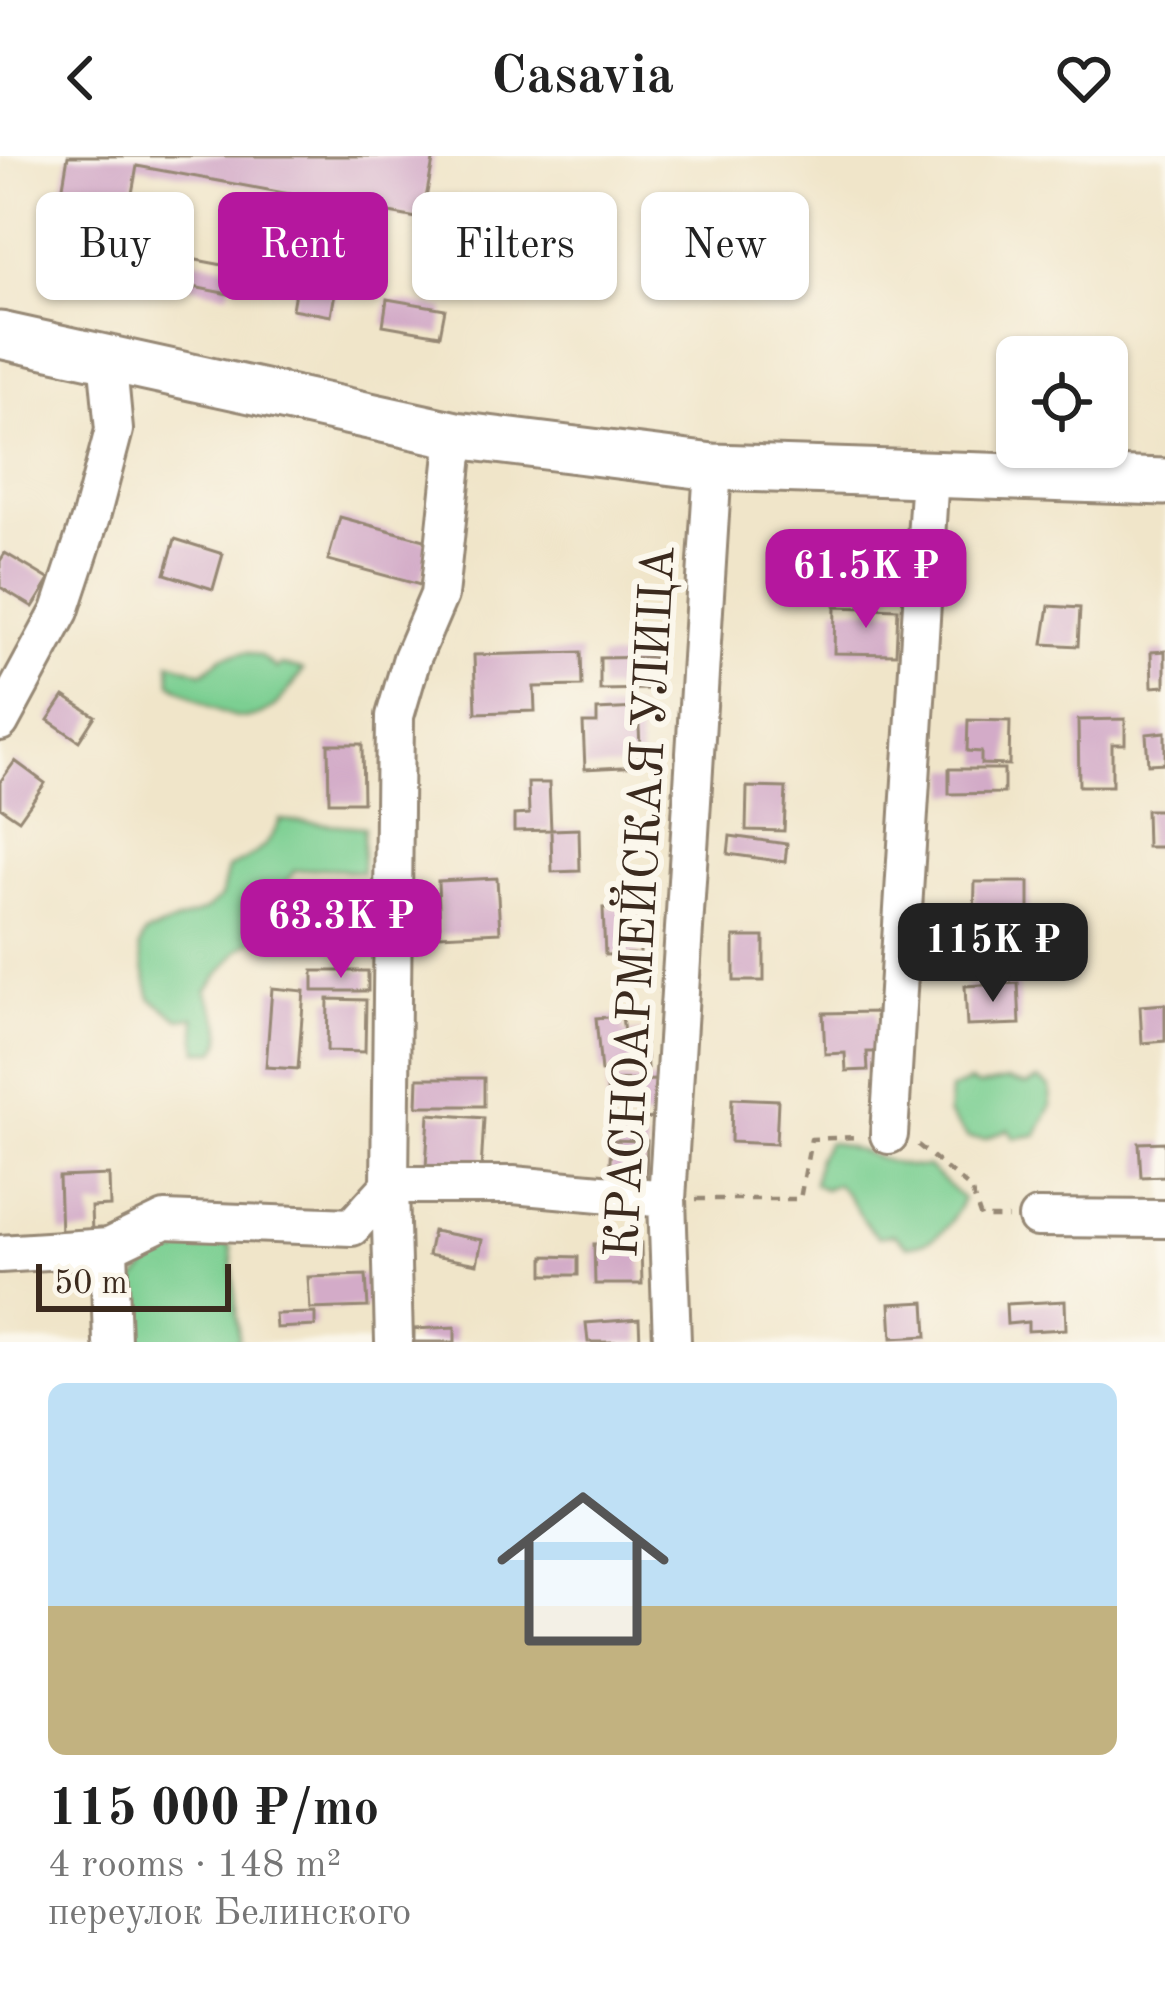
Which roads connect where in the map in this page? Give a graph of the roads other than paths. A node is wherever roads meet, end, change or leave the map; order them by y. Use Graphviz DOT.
graph roads {
  1 [pos="0,335"];
  2 [pos="107,356"];
  3 [pos="456,435"];
  4 [pos="712,467"];
  5 [pos="930,474"];
  6 [pos="1165,482"];
  7 [pos="0,722"];
  8 [pos="889,1135"];
  9 [pos="390,1185"];
  10 [pos="667,1199"];
  11 [pos="1037,1218"];
  12 [pos="1165,1219"];
  13 [pos="109,1247"];
  14 [pos="0,1254"];
  15 [pos="112,1342"];
  16 [pos="394,1342"];
  17 [pos="672,1342"];
  1 -- 2 [label="main road"];
  2 -- 3 [label="main road"];
  2 -- 7 [label="street"];
  3 -- 4 [label="main road"];
  3 -- 9 [label="street"];
  4 -- 5 [label="main road"];
  4 -- 10 [label="street, КРАСНОАРМЕЙСКАЯ УЛИЦА"];
  5 -- 6 [label="main road"];
  5 -- 8 [label="street"];
  9 -- 10 [label="street"];
  9 -- 13 [label="street"];
  9 -- 16 [label="street"];
  10 -- 17 [label="street, КРАСНОАРМЕЙСКАЯ УЛИЦА"];
  11 -- 12 [label="street"];
  13 -- 14 [label="street"];
  13 -- 15 [label="street"];
}
